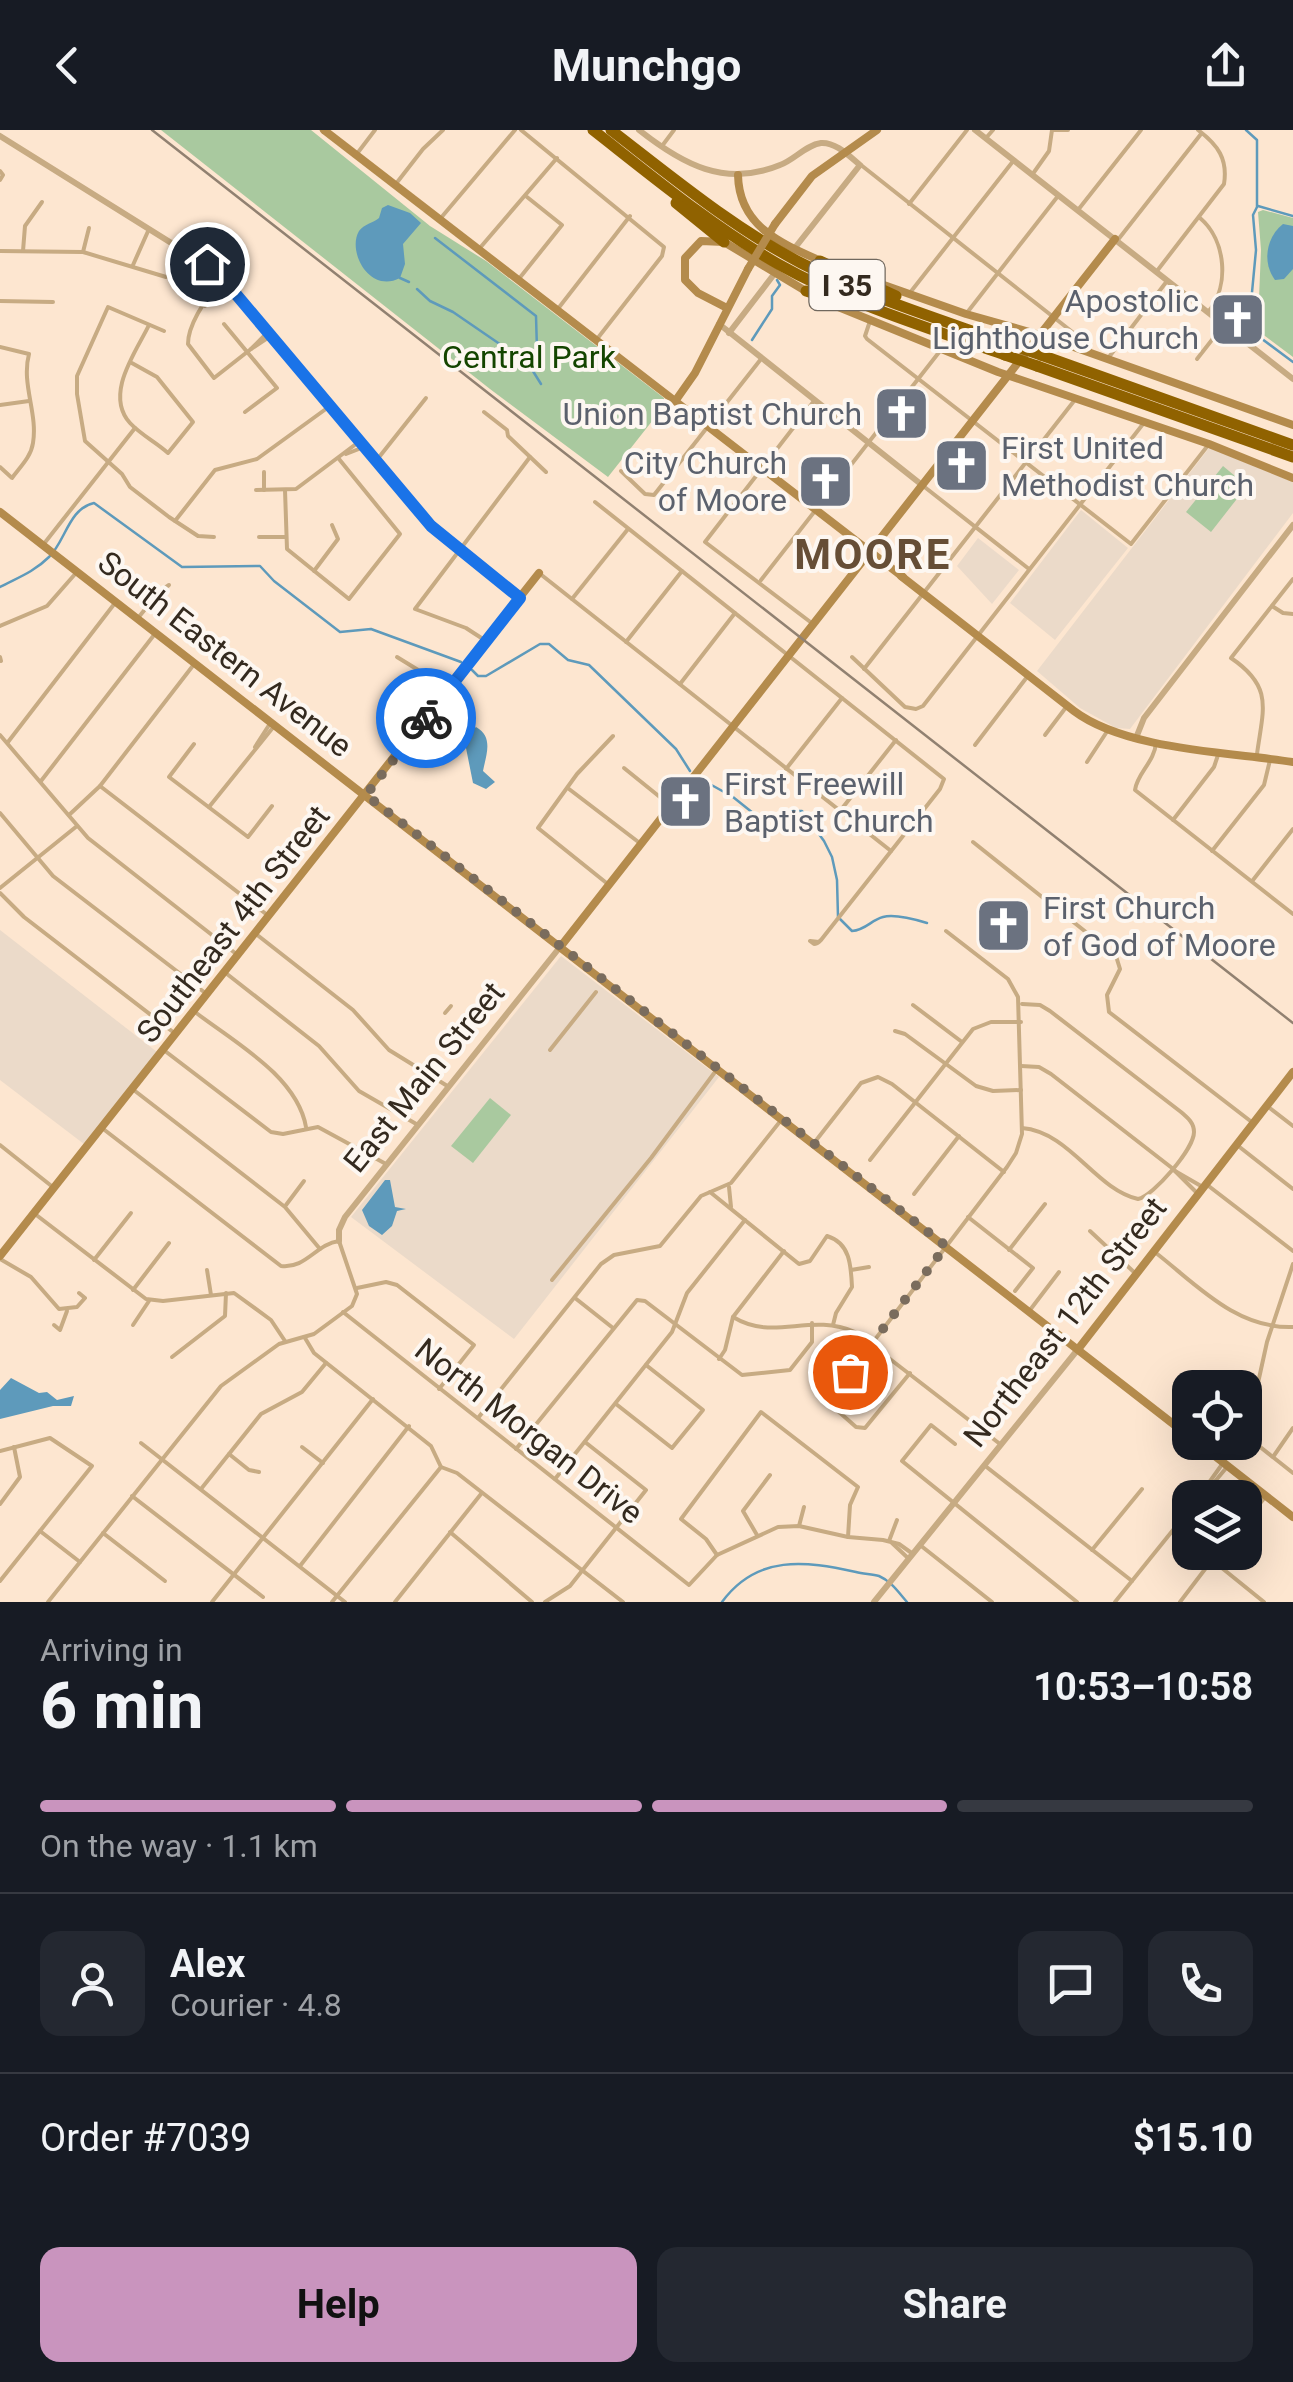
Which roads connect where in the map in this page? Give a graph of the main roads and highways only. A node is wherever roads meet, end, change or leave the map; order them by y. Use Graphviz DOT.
graph roads {
  1 [pos="324,130"];
  2 [pos="593,130"];
  3 [pos="611,130"];
  4 [pos="877,130"];
  5 [pos="832,144"];
  6 [pos="834,159"];
  7 [pos="649,174"];
  8 [pos="738,175"];
  9 [pos="689,191"];
  10 [pos="762,231"];
  11 [pos="1116,240"];
  12 [pos="724,242"];
  13 [pos="820,261"];
  14 [pos="806,292"];
  15 [pos="861,303"];
  16 [pos="727,308"];
  17 [pos="925,314"];
  18 [pos="1040,335"];
  19 [pos="1007,349"];
  20 [pos="1039,361"];
  21 [pos="1008,376"];
  22 [pos="676,400"];
  23 [pos="1293,425"];
  24 [pos="1293,445"];
  25 [pos="1293,457"];
  26 [pos="1293,478"];
  27 [pos="0,512"];
  28 [pos="870,551"];
  29 [pos="539,574"];
  30 [pos="1293,762"];
  31 [pos="366,795"];
  32 [pos="561,946"];
  33 [pos="1293,1072"];
  34 [pos="1,1256"];
  35 [pos="1078,1348"];
  36 [pos="1172,1423"];
  37 [pos="1220,1460"];
  38 [pos="1292,1514"];
  1 -- 22 [label="main road"];
  2 -- 7 [label="highway, I 35"];
  3 -- 9 [label="highway, I 35"];
  4 -- 6 [label="main road"];
  5 -- 6 [label="main road"];
  6 -- 16 [label="main road, bridge"];
  7 -- 12 [label="highway"];
  7 -- 15 [label="highway, I 35"];
  8 -- 10 [label="main road"];
  9 -- 10 [label="highway"];
  9 -- 17 [label="highway, I 35"];
  10 -- 13 [label="main road"];
  11 -- 18 [label="main road, East Main Street"];
  12 -- 14 [label="main road"];
  12 -- 16 [label="main road"];
  13 -- 17 [label="highway"];
  13 -- 18 [label="main road"];
  14 -- 15 [label="highway"];
  14 -- 21 [label="main road"];
  15 -- 19 [label="highway, I 35"];
  16 -- 22 [label="main road"];
  17 -- 19 [label="highway, I 35"];
  18 -- 21 [label="main road, East Main Street"];
  18 -- 23 [label="main road"];
  19 -- 20 [label="highway, I 35, bridge"];
  20 -- 24 [label="highway, I 35"];
  20 -- 25 [label="highway, I 35"];
  21 -- 26 [label="main road"];
  21 -- 28 [label="main road, East Main Street"];
  22 -- 28 [label="main road"];
  27 -- 31 [label="main road, South Eastern Avenue"];
  28 -- 30 [label="main road"];
  28 -- 32 [label="main road, East Main Street"];
  29 -- 31 [label="main road, Southeast 4th Street"];
  31 -- 32 [label="main road, South Eastern Avenue"];
  31 -- 34 [label="main road, Southeast 4th Street"];
  32 -- 35 [label="main road, South Eastern Avenue"];
  33 -- 35 [label="main road, Northeast 12th Street"];
  35 -- 36 [label="main road, South Eastern Avenue"];
  37 -- 38 [label="main road"];
}
